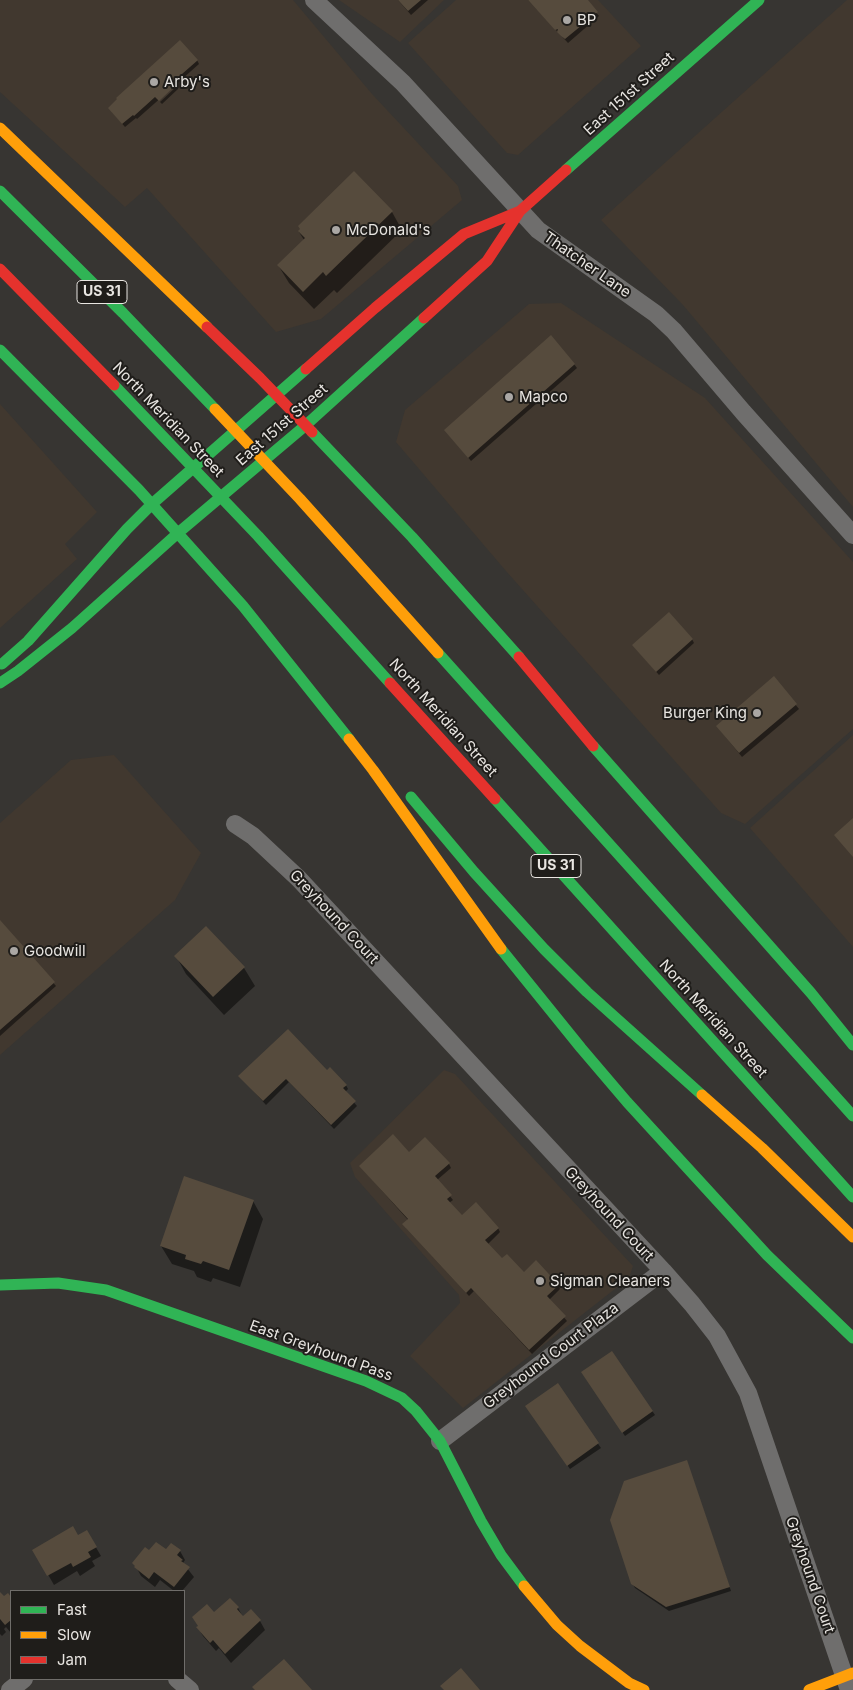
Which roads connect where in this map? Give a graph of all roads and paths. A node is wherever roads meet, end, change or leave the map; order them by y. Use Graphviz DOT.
graph roads {
  1 [pos="314,0"];
  2 [pos="759,0"];
  3 [pos="0,128"];
  4 [pos="0,191"];
  5 [pos="520,212"];
  6 [pos="0,269"];
  7 [pos="0,350"];
  8 [pos="277,395"];
  9 [pos="306,425"];
  10 [pos="152,504"];
  11 [pos="178,533"];
  12 [pos="853,535"];
  13 [pos="0,665"];
  14 [pos="0,683"];
  15 [pos="312,690"];
  16 [pos="390,774"];
  17 [pos="403,789"];
  18 [pos="235,824"];
  19 [pos="811,993"];
  20 [pos="853,1036"];
  21 [pos="853,1044"];
  22 [pos="853,1116"];
  23 [pos="853,1197"];
  24 [pos="853,1237"];
  25 [pos="663,1271"];
  26 [pos="0,1285"];
  27 [pos="853,1338"];
  28 [pos="440,1441"];
  29 [pos="23,1680"];
  30 [pos="178,1680"];
  31 [pos="849,1680"];
  32 [pos="10,1690"];
  33 [pos="190,1690"];
  34 [pos="644,1690"];
  35 [pos="809,1690"];
  1 -- 5 [label="street, Thatcher Lane"];
  2 -- 5 [label="main road, East 151st Street"];
  3 -- 8 [label="main road"];
  4 -- 22 [label="main road, US 31"];
  5 -- 8 [label="main road, East 151st Street"];
  5 -- 9 [label="main road, East 151st Street"];
  5 -- 12 [label="street, Thatcher Lane"];
  6 -- 23 [label="main road, North Meridian Street / US 31"];
  7 -- 10 [label="main road"];
  8 -- 9 [label="main road"];
  8 -- 10 [label="main road, East 151st Street"];
  9 -- 11 [label="main road, East 151st Street"];
  9 -- 19 [label="main road"];
  10 -- 11 [label="main road"];
  10 -- 13 [label="main road, East 151st Street"];
  11 -- 14 [label="main road, East 151st Street"];
  11 -- 15 [label="main road"];
  15 -- 16 [label="main road"];
  15 -- 27 [label="main road"];
  17 -- 24 [label="main road"];
  18 -- 25 [label="street, Greyhound Court"];
  19 -- 20 [label="main road"];
  19 -- 21 [label="main road"];
  25 -- 28 [label="street, Greyhound Court Plaza"];
  25 -- 31 [label="street, Greyhound Court"];
  26 -- 28 [label="main road, East Greyhound Pass"];
  28 -- 34 [label="main road, East Greyhound Pass"];
  29 -- 32 [label="street"];
  30 -- 33 [label="street"];
  31 -- 35 [label="main road"];
}
